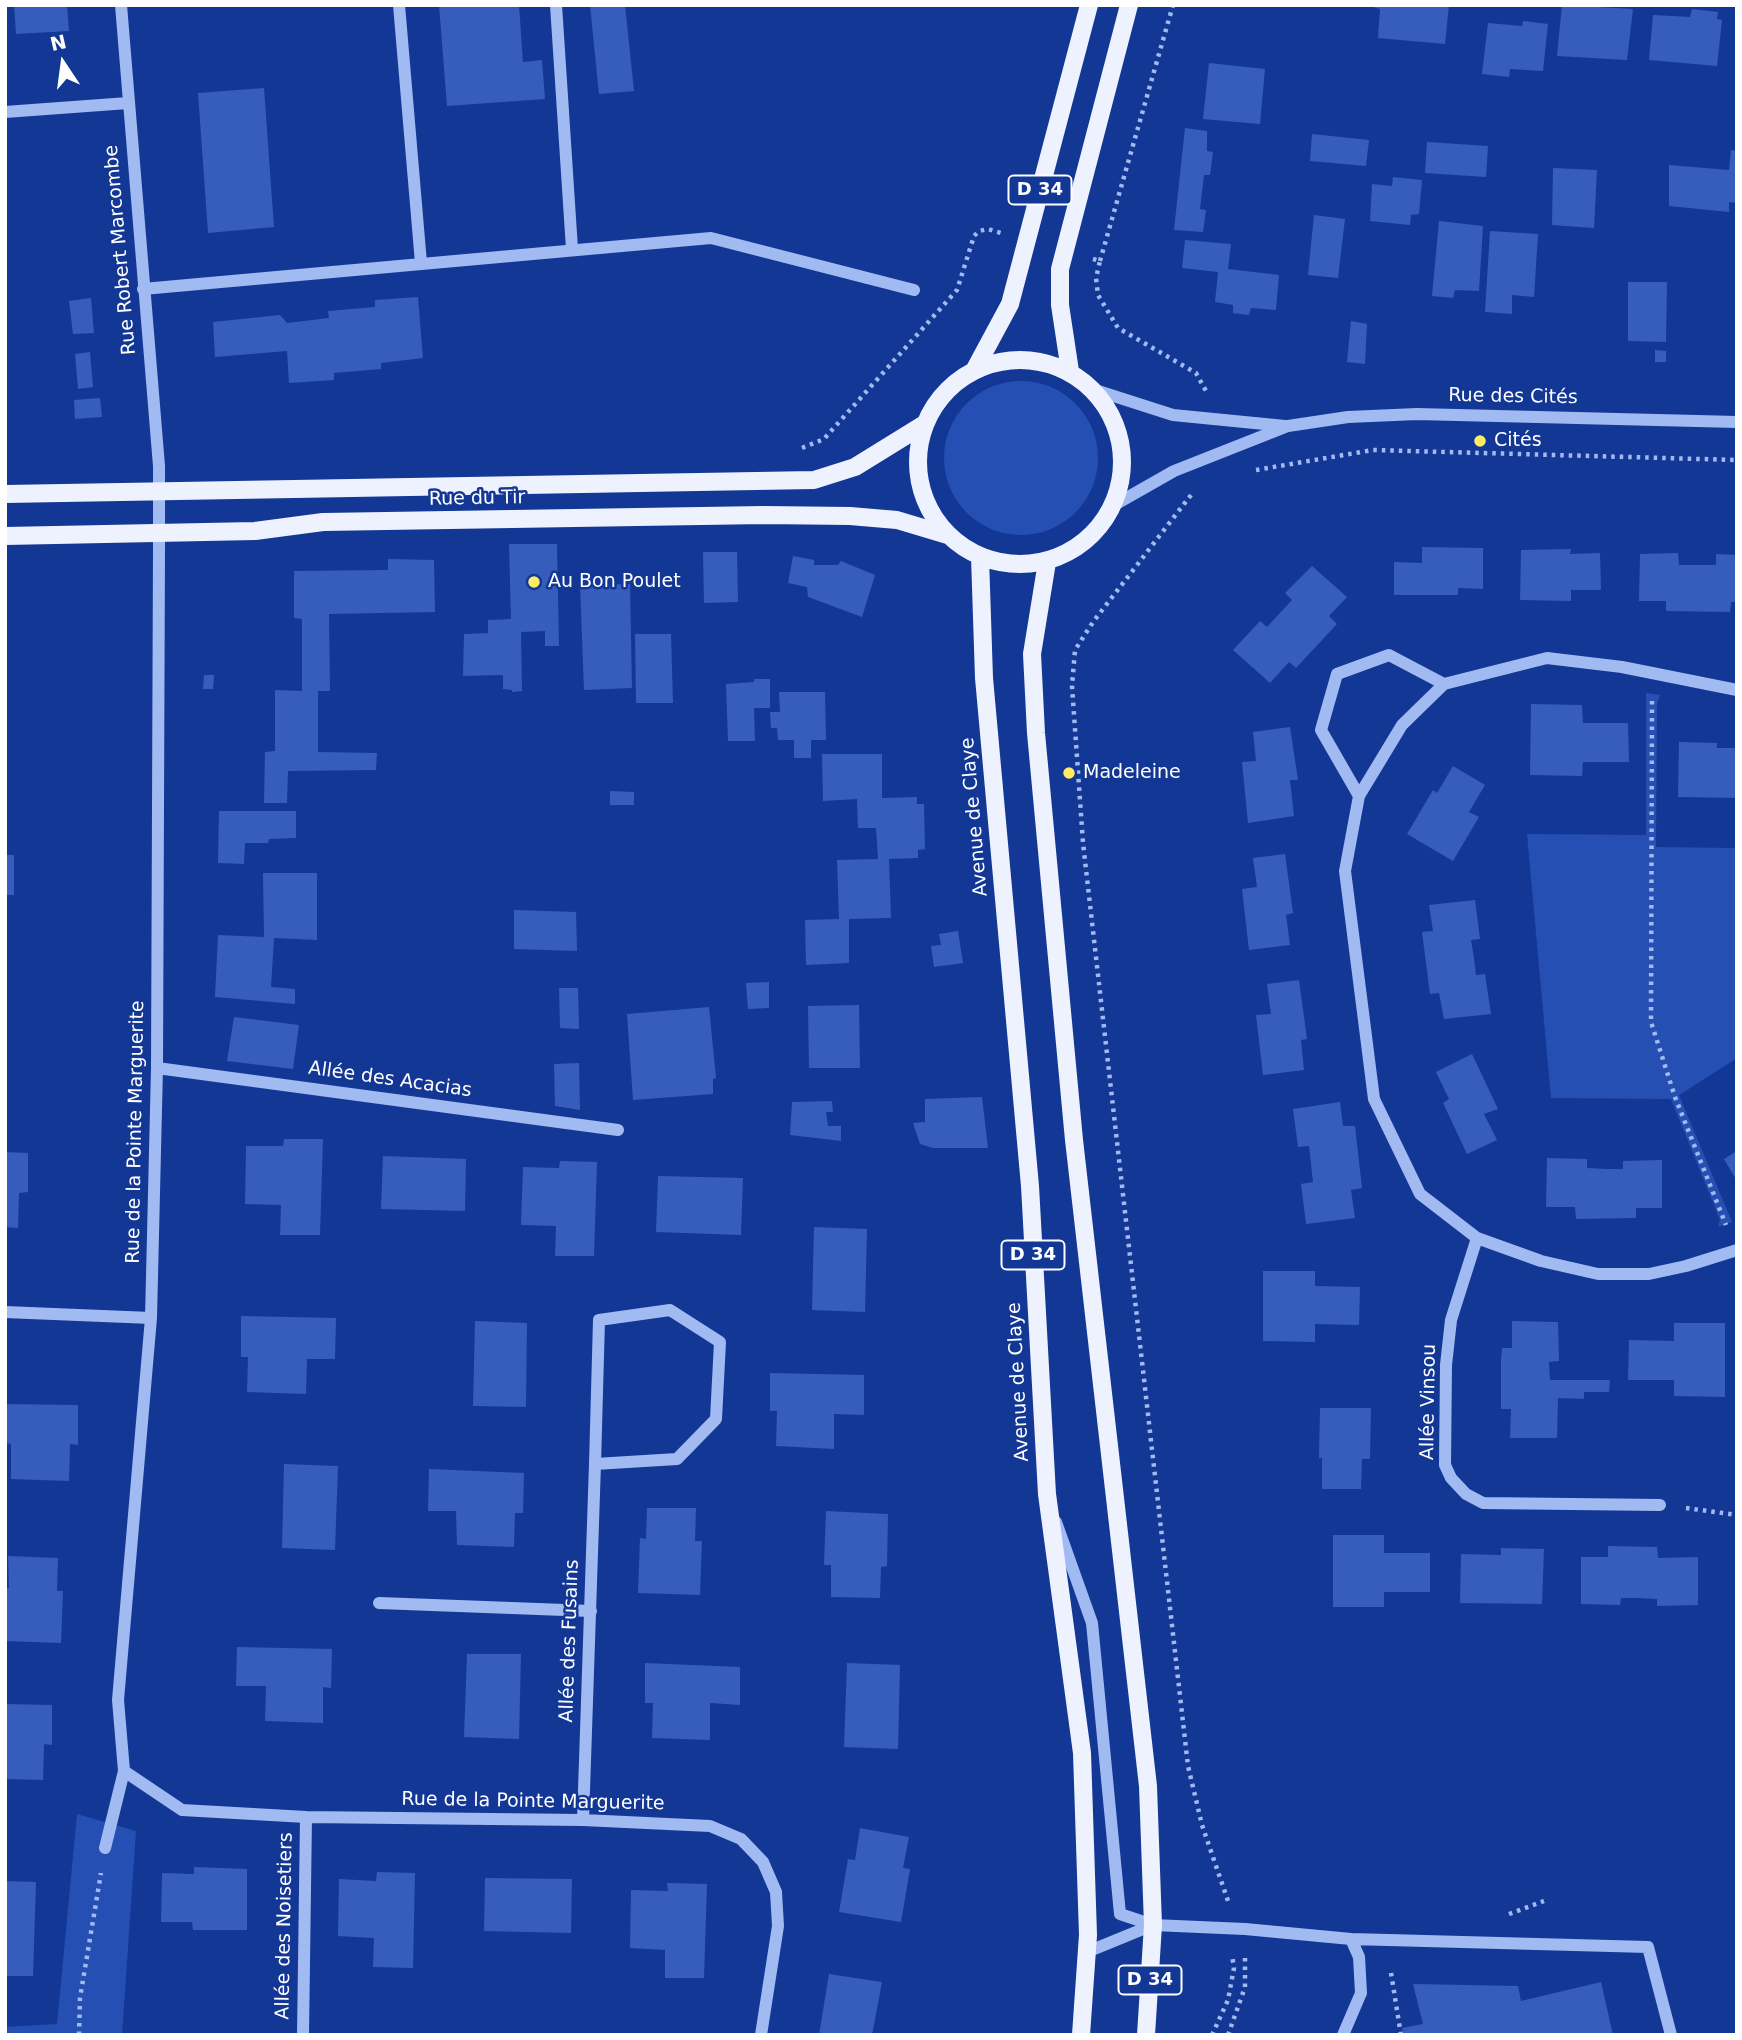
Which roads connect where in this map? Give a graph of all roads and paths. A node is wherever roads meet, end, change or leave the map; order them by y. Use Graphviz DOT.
graph roads {
  1 [pos="121,5"];
  2 [pos="399,5"];
  3 [pos="556,5"];
  4 [pos="1089,5"];
  5 [pos="1129,5"];
  6 [pos="1173,5"];
  7 [pos="128,103"];
  8 [pos="5,112"];
  9 [pos="572,249"];
  10 [pos="1100,261"];
  11 [pos="421,263"];
  12 [pos="143,289"];
  13 [pos="914,290"];
  14 [pos="975,369"];
  15 [pos="1070,371"];
  16 [pos="1096,390"];
  17 [pos="1737,422"];
  18 [pos="923,425"];
  19 [pos="1288,426"];
  20 [pos="1737,460"];
  21 [pos="1249,471"];
  22 [pos="1199,488"];
  23 [pos="158,492"];
  24 [pos="5,494"];
  25 [pos="1116,504"];
  26 [pos="159,531"];
  27 [pos="947,535"];
  28 [pos="5,536"];
  29 [pos="980,558"];
  30 [pos="1048,562"];
  31 [pos="1653,673"];
  32 [pos="1444,684"];
  33 [pos="1737,690"];
  34 [pos="1359,796"];
  35 [pos="157,1068"];
  36 [pos="618,1130"];
  37 [pos="1477,1238"];
  38 [pos="1736,1250"];
  39 [pos="5,1312"];
  40 [pos="151,1318"];
  41 [pos="595,1464"];
  42 [pos="1046,1494"];
  43 [pos="1660,1505"];
  44 [pos="1737,1515"];
  45 [pos="379,1603"];
  46 [pos="591,1611"];
  47 [pos="124,1771"];
  48 [pos="306,1817"];
  49 [pos="583,1820"];
  50 [pos="105,1848"];
  51 [pos="1544,1901"];
  52 [pos="1508,1914"];
  53 [pos="1153,1926"];
  54 [pos="1230,1928"];
  55 [pos="1245,1929"];
  56 [pos="1351,1939"];
  57 [pos="1087,1952"];
  58 [pos="1391,1973"];
  59 [pos="79,2035"];
  60 [pos="303,2035"];
  61 [pos="761,2035"];
  62 [pos="1081,2035"];
  63 [pos="1146,2035"];
  64 [pos="1212,2035"];
  65 [pos="1228,2035"];
  66 [pos="1343,2035"];
  67 [pos="1401,2035"];
  68 [pos="1671,2035"];
  1 -- 7 [label="street, Rue Robert Marcombe"];
  2 -- 11 [label="street"];
  3 -- 9 [label="street"];
  4 -- 14 [label="main road, D 34"];
  5 -- 15 [label="main road, D 34"];
  6 -- 10 [label="path"];
  7 -- 8 [label="street"];
  7 -- 12 [label="street, Rue Robert Marcombe"];
  9 -- 11 [label="street"];
  9 -- 13 [label="street"];
  11 -- 12 [label="street"];
  12 -- 23 [label="street, Rue Robert Marcombe"];
  14 -- 15 [label="main road"];
  14 -- 18 [label="main road"];
  15 -- 16 [label="main road"];
  16 -- 19 [label="street, Rue des Cités"];
  16 -- 25 [label="main road"];
  17 -- 19 [label="street, Rue des Cités"];
  18 -- 23 [label="main road, Rue du Tir"];
  18 -- 27 [label="main road"];
  19 -- 25 [label="street, Rue des Cités"];
  20 -- 21 [label="path"];
  22 -- 54 [label="path"];
  23 -- 24 [label="main road, Rue du Tir"];
  23 -- 26 [label="street, Rue de la Pointe Marguerite"];
  25 -- 30 [label="main road"];
  26 -- 27 [label="main road, Rue du Tir"];
  26 -- 28 [label="main road, Rue du Tir"];
  26 -- 35 [label="street, Rue de la Pointe Marguerite"];
  27 -- 29 [label="main road"];
  29 -- 30 [label="main road"];
  29 -- 42 [label="main road, Avenue de Claye / D 34"];
  30 -- 53 [label="main road, D 34"];
  31 -- 32 [label="street"];
  31 -- 33 [label="street"];
  31 -- 38 [label="path"];
  32 -- 34 [label="street"];
  32 -- 34 [label="street"];
  34 -- 37 [label="street"];
  35 -- 36 [label="street, Allée des Acacias"];
  35 -- 40 [label="street, Rue de la Pointe Marguerite"];
  37 -- 38 [label="street"];
  37 -- 43 [label="street, Allée Vinsou"];
  39 -- 40 [label="street"];
  40 -- 47 [label="street, Rue de la Pointe Marguerite"];
  41 -- 41 [label="street, Allée des Fusains"];
  41 -- 46 [label="street, Allée des Fusains"];
  42 -- 53 [label="street"];
  42 -- 57 [label="main road, Avenue de Claye / D 34"];
  43 -- 44 [label="path"];
  45 -- 46 [label="street"];
  46 -- 49 [label="street, Allée des Fusains"];
  47 -- 48 [label="street, Rue de la Pointe Marguerite"];
  47 -- 50 [label="street, Rue de la Pointe Marguerite"];
  48 -- 49 [label="street, Rue de la Pointe Marguerite"];
  48 -- 60 [label="street, Allée des Noisetiers"];
  49 -- 61 [label="street, Rue de la Pointe Marguerite"];
  50 -- 59 [label="path"];
  51 -- 52 [label="path"];
  53 -- 54 [label="street"];
  53 -- 57 [label="street"];
  53 -- 63 [label="main road, D 34"];
  54 -- 55 [label="street"];
  54 -- 64 [label="path"];
  55 -- 56 [label="street"];
  55 -- 65 [label="path"];
  56 -- 66 [label="street"];
  56 -- 68 [label="street"];
  57 -- 62 [label="main road, Avenue de Claye / D 34"];
  58 -- 67 [label="path"];
}
